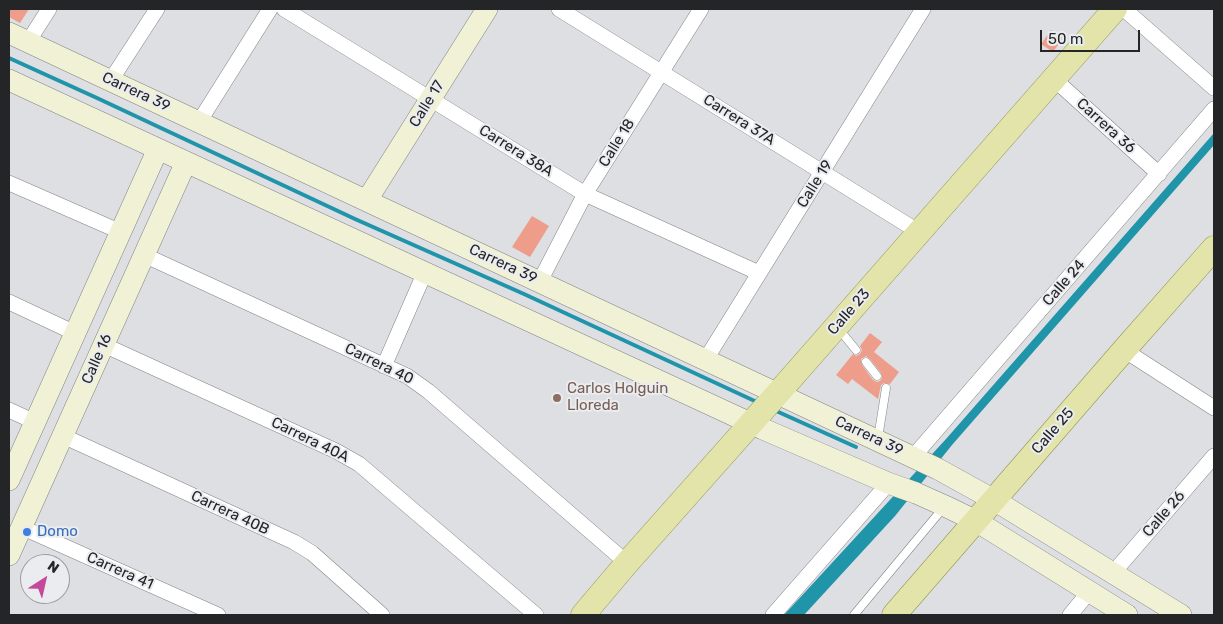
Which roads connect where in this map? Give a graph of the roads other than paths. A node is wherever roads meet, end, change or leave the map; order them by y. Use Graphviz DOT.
graph roads {
  1 [pos="49,9"];
  2 [pos="158,9"];
  3 [pos="270,9"];
  4 [pos="284,9"];
  5 [pos="487,9"];
  6 [pos="559,9"];
  7 [pos="701,9"];
  8 [pos="1115,9"];
  9 [pos="1124,9"];
  10 [pos="916,11"];
  11 [pos="9,32"];
  12 [pos="28,42"];
  13 [pos="662,73"];
  14 [pos="1054,79"];
  15 [pos="9,80"];
  16 [pos="110,80"];
  17 [pos="1214,88"];
  18 [pos="430,99"];
  19 [pos="1214,109"];
  20 [pos="199,122"];
  21 [pos="158,149"];
  22 [pos="186,162"];
  23 [pos="822,172"];
  24 [pos="1159,174"];
  25 [pos="9,183"];
  26 [pos="586,194"];
  27 [pos="366,200"];
  28 [pos="121,232"];
  29 [pos="919,232"];
  30 [pos="1214,248"];
  31 [pos="144,255"];
  32 [pos="425,272"];
  33 [pos="759,273"];
  34 [pos="540,281"];
  35 [pos="9,302"];
  36 [pos="837,327"];
  37 [pos="75,333"];
  38 [pos="104,345"];
  39 [pos="856,350"];
  40 [pos="1124,350"];
  41 [pos="706,359"];
  42 [pos="866,362"];
  43 [pos="384,366"];
  44 [pos="877,376"];
  45 [pos="886,388"];
  46 [pos="1214,408"];
  47 [pos="764,409"];
  48 [pos="9,410"];
  49 [pos="35,422"];
  50 [pos="62,436"];
  51 [pos="878,440"];
  52 [pos="1214,456"];
  53 [pos="924,462"];
  54 [pos="9,480"];
  55 [pos="922,494"];
  56 [pos="994,500"];
  57 [pos="976,521"];
  58 [pos="21,527"];
  59 [pos="9,556"];
  60 [pos="627,563"];
  61 [pos="1113,573"];
  62 [pos="1090,592"];
  63 [pos="218,615"];
  64 [pos="382,615"];
  65 [pos="536,615"];
  66 [pos="583,615"];
  67 [pos="773,615"];
  68 [pos="854,615"];
  69 [pos="894,615"];
  70 [pos="1070,615"];
  71 [pos="1127,615"];
  72 [pos="1181,615"];
  1 -- 12 [label="street"];
  2 -- 16 [label="street"];
  3 -- 20 [label="street"];
  4 -- 18 [label="street, Carrera 38A"];
  5 -- 18 [label="main road, Calle 17"];
  6 -- 13 [label="street, Carrera 37A"];
  7 -- 13 [label="street, Calle 18"];
  8 -- 14 [label="main road, Calle 23"];
  9 -- 17 [label="street"];
  10 -- 23 [label="street, Calle 19"];
  11 -- 12 [label="main road, Carrera 39"];
  12 -- 16 [label="main road, Carrera 39"];
  13 -- 23 [label="street, Carrera 37A"];
  13 -- 26 [label="street, Calle 18"];
  14 -- 24 [label="street, Carrera 36"];
  14 -- 29 [label="main road, Calle 23"];
  15 -- 21 [label="main road, Carrera 39"];
  16 -- 20 [label="main road, Carrera 39"];
  18 -- 26 [label="street, Carrera 38A"];
  18 -- 27 [label="main road, Calle 17"];
  19 -- 24 [label="street, Calle 24"];
  20 -- 27 [label="main road, Carrera 39"];
  21 -- 22 [label="main road, Carrera 39"];
  21 -- 28 [label="main road, Calle 16"];
  22 -- 31 [label="main road, Calle 16"];
  22 -- 32 [label="main road, Carrera 39"];
  23 -- 29 [label="street, Carrera 37A"];
  23 -- 33 [label="street, Calle 19"];
  24 -- 53 [label="street, Calle 24"];
  25 -- 28 [label="street"];
  26 -- 33 [label="street, Carrera 38A"];
  26 -- 34 [label="street, Calle 18"];
  27 -- 34 [label="main road, Carrera 39"];
  28 -- 37 [label="main road, Calle 16"];
  29 -- 36 [label="main road, Calle 23"];
  30 -- 40 [label="main road, Calle 25"];
  31 -- 38 [label="main road, Calle 16"];
  31 -- 43 [label="street, Carrera 40"];
  32 -- 43 [label="street"];
  32 -- 47 [label="main road, Carrera 39"];
  33 -- 41 [label="street, Calle 19"];
  34 -- 41 [label="main road, Carrera 39"];
  35 -- 37 [label="street"];
  36 -- 39 [label="lane"];
  36 -- 47 [label="main road, Calle 23"];
  37 -- 49 [label="main road, Calle 16"];
  38 -- 50 [label="main road, Calle 16"];
  38 -- 65 [label="street, Carrera 40A"];
  40 -- 46 [label="street"];
  40 -- 56 [label="main road, Calle 25"];
  41 -- 47 [label="main road, Carrera 39"];
  42 -- 44 [label="lane"];
  43 -- 60 [label="street, Carrera 40"];
  45 -- 51 [label="lane"];
  47 -- 51 [label="main road, Carrera 39"];
  47 -- 55 [label="main road, Carrera 39"];
  47 -- 60 [label="main road, Calle 23"];
  48 -- 49 [label="street"];
  49 -- 54 [label="main road, Calle 16"];
  50 -- 58 [label="main road, Calle 16"];
  50 -- 64 [label="street, Carrera 40B"];
  51 -- 53 [label="main road, Carrera 39"];
  52 -- 61 [label="street, Calle 26"];
  53 -- 56 [label="main road, Carrera 39"];
  55 -- 56 [label="main road, Carrera 39"];
  55 -- 57 [label="main road, Carrera 39"];
  55 -- 67 [label="street"];
  55 -- 68 [label="lane"];
  56 -- 57 [label="main road, Calle 25"];
  56 -- 61 [label="main road, Carrera 39"];
  57 -- 62 [label="main road, Carrera 39"];
  57 -- 69 [label="main road, Calle 25"];
  58 -- 59 [label="main road, Calle 16"];
  58 -- 63 [label="street, Carrera 41"];
  60 -- 66 [label="main road, Calle 23"];
  61 -- 72 [label="main road, Carrera 39"];
  62 -- 70 [label="street"];
  62 -- 71 [label="main road, Carrera 39"];
}
